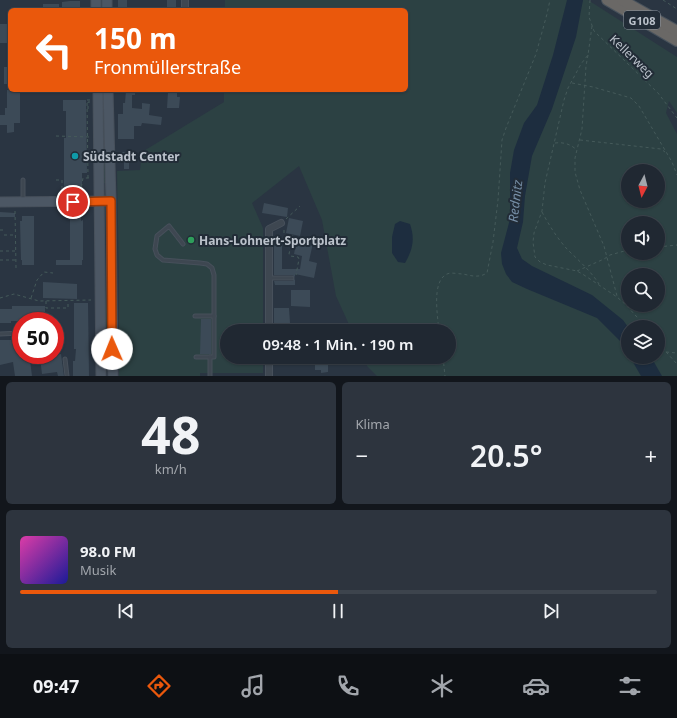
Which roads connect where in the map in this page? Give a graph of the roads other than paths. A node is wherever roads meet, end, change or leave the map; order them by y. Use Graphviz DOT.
graph roads {
  1 [pos="607,0"];
  2 [pos="622,0"];
  3 [pos="677,31"];
  4 [pos="677,41"];
  5 [pos="98,92"];
  6 [pos="108,92"];
  7 [pos="23,180"];
  8 [pos="111,201"];
  9 [pos="0,202"];
  10 [pos="23,202"];
  11 [pos="100,202"];
  12 [pos="281,223"];
  13 [pos="183,244"];
  14 [pos="269,278"];
  15 [pos="292,278"];
  16 [pos="196,316"];
  17 [pos="214,316"];
  18 [pos="269,324"];
  19 [pos="12,333"];
  20 [pos="0,334"];
  21 [pos="196,357"];
  22 [pos="210,357"];
  23 [pos="65,359"];
  24 [pos="269,364"];
  25 [pos="67,376"];
  26 [pos="101,376"];
  27 [pos="113,376"];
  28 [pos="210,376"];
  29 [pos="269,376"];
  1 -- 4 [label="highway, G108"];
  2 -- 3 [label="highway, G108"];
  5 -- 11 [label="main road"];
  6 -- 8 [label="main road"];
  7 -- 10 [label="lane"];
  8 -- 11 [label="main road"];
  8 -- 27 [label="main road"];
  9 -- 10 [label="main road"];
  10 -- 11 [label="main road"];
  11 -- 26 [label="main road"];
  12 -- 14 [label="street"];
  13 -- 17 [label="lane"];
  14 -- 15 [label="lane"];
  14 -- 18 [label="street"];
  16 -- 17 [label="lane"];
  17 -- 22 [label="lane"];
  19 -- 20 [label="lane"];
  21 -- 22 [label="lane"];
  22 -- 28 [label="lane"];
  23 -- 25 [label="lane"];
  24 -- 29 [label="street"];
}
